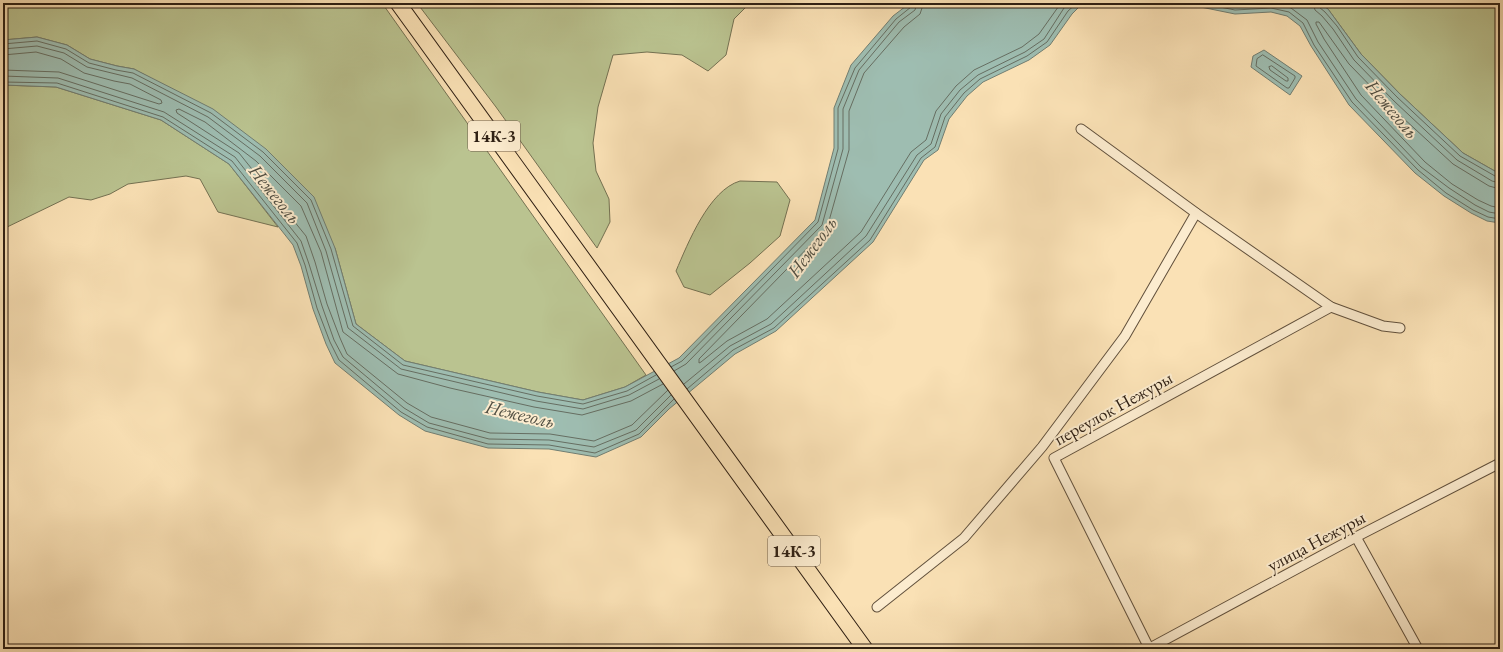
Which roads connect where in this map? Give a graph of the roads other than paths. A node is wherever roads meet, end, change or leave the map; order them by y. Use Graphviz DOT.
graph roads {
  1 [pos="398,3"];
  2 [pos="1081,129"];
  3 [pos="1196,213"];
  4 [pos="1330,307"];
  5 [pos="1400,328"];
  6 [pos="1042,447"];
  7 [pos="1054,458"];
  8 [pos="1500,463"];
  9 [pos="1356,537"];
  10 [pos="877,607"];
  11 [pos="865,649"];
  12 [pos="1148,649"];
  13 [pos="1418,649"];
  1 -- 11 [label="main road, 14К-3"];
  2 -- 3 [label="street"];
  3 -- 4 [label="street"];
  3 -- 6 [label="street, переулок Нежуры"];
  4 -- 5 [label="street"];
  4 -- 7 [label="street, переулок Нежуры"];
  6 -- 7 [label="street"];
  6 -- 10 [label="street, переулок Нежуры"];
  7 -- 12 [label="street, переулок Нежуры"];
  8 -- 9 [label="street, улица Нежуры"];
  9 -- 12 [label="street, улица Нежуры"];
  9 -- 13 [label="street"];
}
